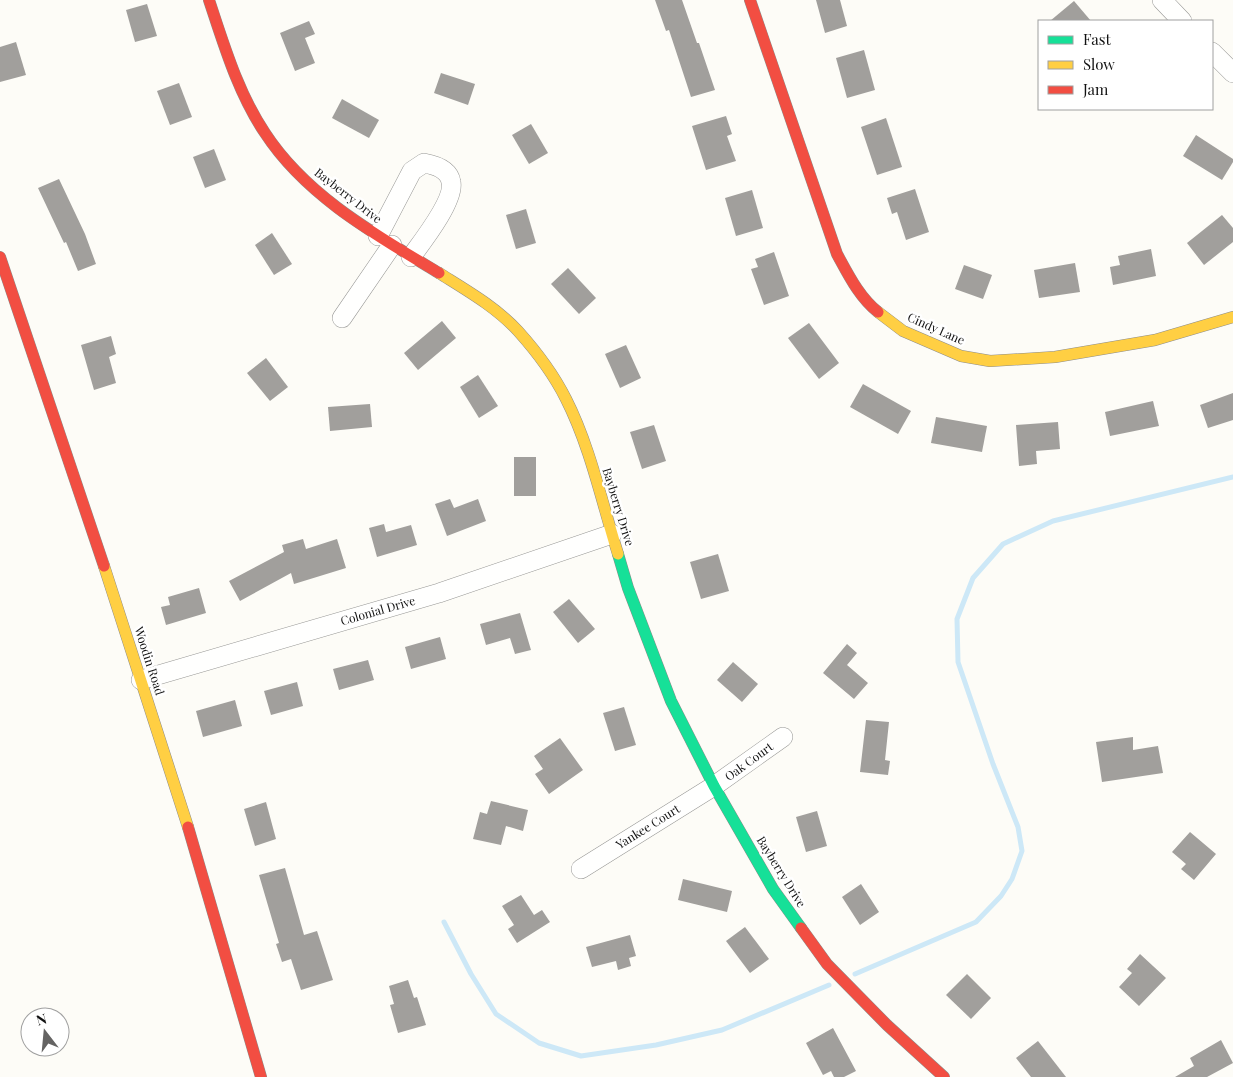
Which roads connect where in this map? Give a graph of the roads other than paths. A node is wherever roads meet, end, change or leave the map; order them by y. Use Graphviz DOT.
graph roads {
  1 [pos="209,0"];
  2 [pos="750,0"];
  3 [pos="1162,0"];
  4 [pos="1181,20"];
  5 [pos="1213,53"];
  6 [pos="1233,73"];
  7 [pos="385,241"];
  8 [pos="0,257"];
  9 [pos="411,257"];
  10 [pos="1233,317"];
  11 [pos="342,318"];
  12 [pos="612,534"];
  13 [pos="141,680"];
  14 [pos="783,737"];
  15 [pos="714,786"];
  16 [pos="581,869"];
  17 [pos="262,1077"];
  18 [pos="944,1077"];
  1 -- 7 [label="street, Bayberry Drive"];
  2 -- 10 [label="street, Cindy Lane"];
  3 -- 4 [label="street"];
  5 -- 6 [label="street"];
  7 -- 9 [label="street, Bayberry Drive"];
  7 -- 9 [label="street"];
  7 -- 11 [label="street"];
  8 -- 13 [label="street, Woodin Road"];
  9 -- 12 [label="street, Bayberry Drive"];
  12 -- 13 [label="street, Colonial Drive"];
  12 -- 15 [label="street, Bayberry Drive"];
  13 -- 17 [label="street, Woodin Road"];
  14 -- 15 [label="street, Oak Court"];
  15 -- 16 [label="street, Yankee Court"];
  15 -- 18 [label="street, Bayberry Drive"];
}
